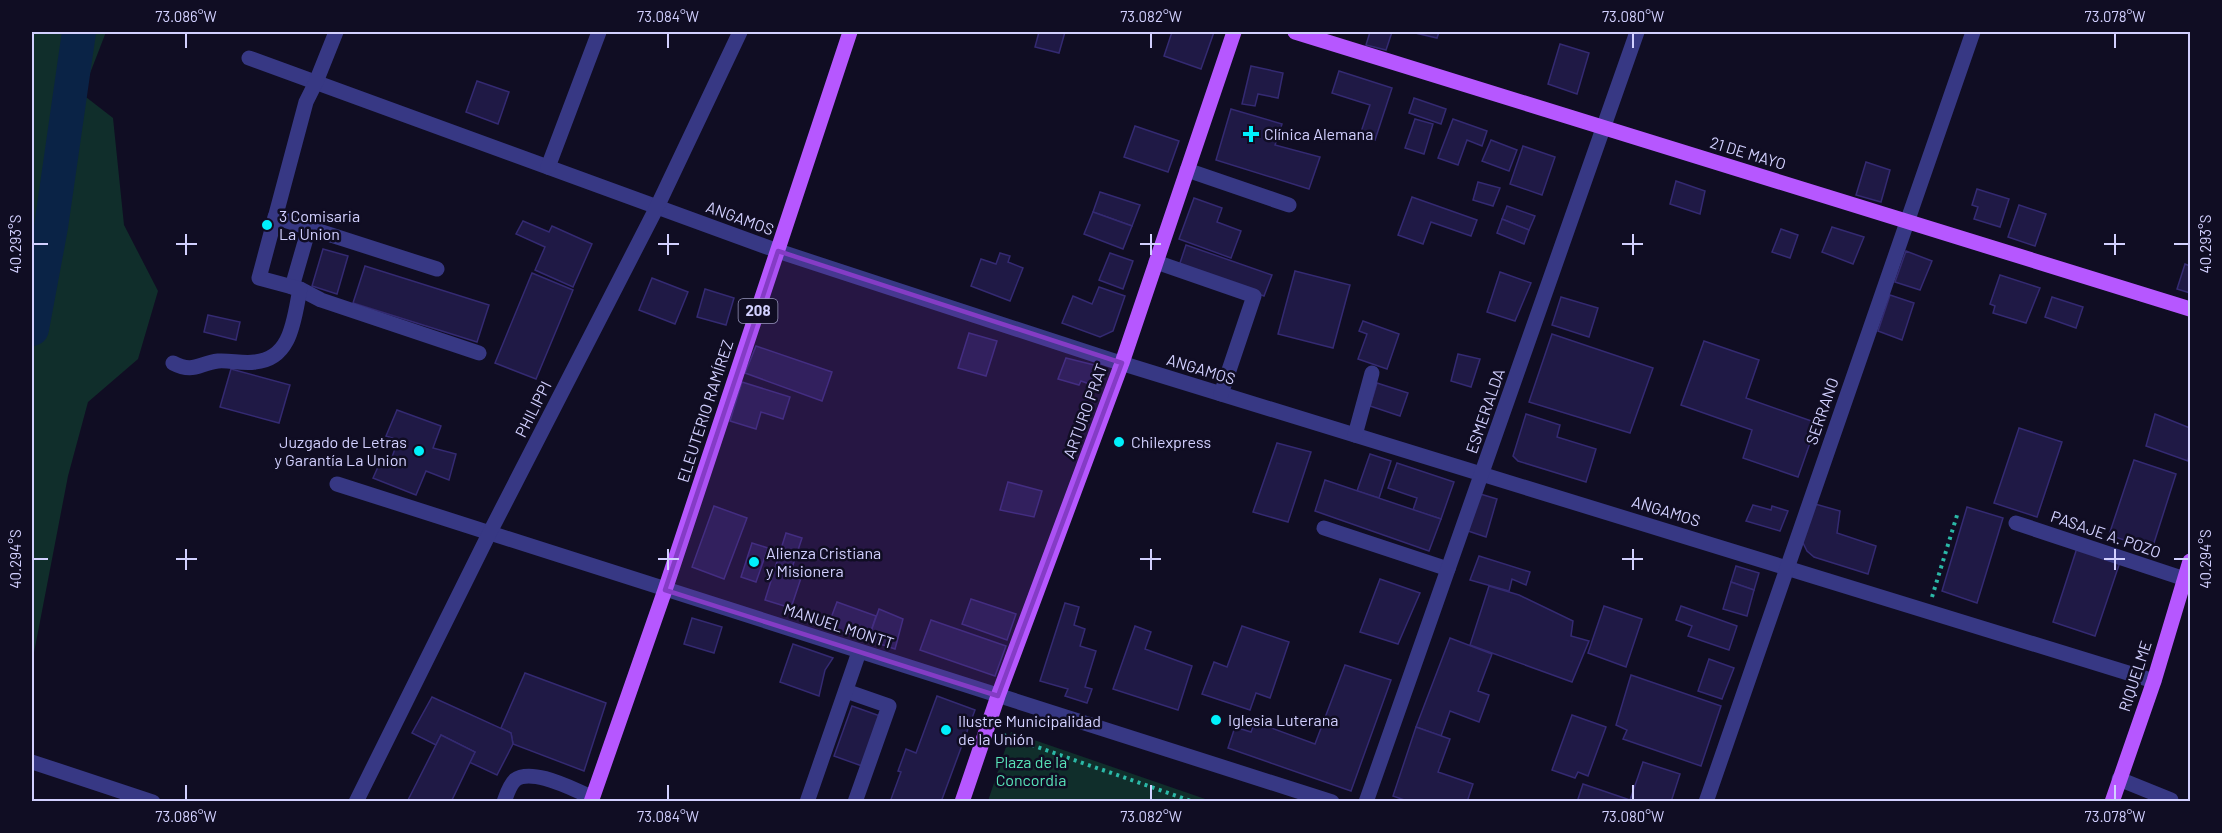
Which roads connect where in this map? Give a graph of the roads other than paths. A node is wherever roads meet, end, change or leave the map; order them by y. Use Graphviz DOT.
graph roads {
  1 [pos="336,32"];
  2 [pos="600,32"];
  3 [pos="740,32"];
  4 [pos="850,32"];
  5 [pos="1234,32"];
  6 [pos="1295,32"];
  7 [pos="1637,32"];
  8 [pos="1972,32"];
  9 [pos="249,58"];
  10 [pos="316,82"];
  11 [pos="1603,127"];
  12 [pos="548,167"];
  13 [pos="1187,170"];
  14 [pos="1289,205"];
  15 [pos="657,207"];
  16 [pos="275,217"];
  17 [pos="1907,221"];
  18 [pos="309,228"];
  19 [pos="778,251"];
  20 [pos="1156,262"];
  21 [pos="437,269"];
  22 [pos="296,288"];
  23 [pos="2190,309"];
  24 [pos="479,353"];
  25 [pos="173,363"];
  26 [pos="1122,363"];
  27 [pos="1372,373"];
  28 [pos="1221,394"];
  29 [pos="1354,435"];
  30 [pos="1481,474"];
  31 [pos="337,484"];
  32 [pos="2016,523"];
  33 [pos="1324,528"];
  34 [pos="489,534"];
  35 [pos="2190,561"];
  36 [pos="1788,568"];
  37 [pos="1448,569"];
  38 [pos="2185,579"];
  39 [pos="664,590"];
  40 [pos="859,652"];
  41 [pos="2154,681"];
  42 [pos="846,691"];
  43 [pos="998,696"];
  44 [pos="32,762"];
  45 [pos="2119,779"];
  46 [pos="591,799"];
  47 [pos="153,801"];
  48 [pos="356,801"];
  49 [pos="504,801"];
  50 [pos="807,801"];
  51 [pos="855,801"];
  52 [pos="962,801"];
  53 [pos="1332,801"];
  54 [pos="1366,801"];
  55 [pos="1706,801"];
  56 [pos="2112,801"];
  57 [pos="2170,801"];
  1 -- 10 [label="street"];
  2 -- 12 [label="street"];
  3 -- 15 [label="street, PHILIPPI"];
  4 -- 19 [label="main road, ELEUTERIO RAMÍREZ / 208"];
  5 -- 13 [label="main road, ARTURO PRAT"];
  6 -- 11 [label="main road, 21 DE MAYO"];
  7 -- 11 [label="street, ESMERALDA"];
  8 -- 17 [label="street, SERRANO"];
  9 -- 10 [label="street, ANGAMOS"];
  10 -- 12 [label="street, ANGAMOS"];
  10 -- 16 [label="street"];
  11 -- 17 [label="main road, 21 DE MAYO"];
  11 -- 30 [label="street, ESMERALDA"];
  12 -- 15 [label="street, ANGAMOS"];
  13 -- 14 [label="street"];
  13 -- 20 [label="main road, ARTURO PRAT"];
  15 -- 19 [label="street, ANGAMOS"];
  15 -- 34 [label="street, PHILIPPI"];
  16 -- 18 [label="street"];
  16 -- 22 [label="street"];
  17 -- 23 [label="main road, 21 DE MAYO"];
  17 -- 36 [label="street, SERRANO"];
  18 -- 21 [label="street"];
  18 -- 22 [label="street"];
  19 -- 26 [label="street, ANGAMOS"];
  19 -- 39 [label="main road, ELEUTERIO RAMÍREZ / 208"];
  20 -- 26 [label="main road, ARTURO PRAT"];
  20 -- 28 [label="street"];
  22 -- 24 [label="street"];
  22 -- 25 [label="street"];
  26 -- 28 [label="street, ANGAMOS"];
  26 -- 43 [label="main road, ARTURO PRAT"];
  27 -- 29 [label="street"];
  28 -- 29 [label="street, ANGAMOS"];
  29 -- 30 [label="street, ANGAMOS"];
  30 -- 36 [label="street, ANGAMOS"];
  30 -- 37 [label="street, ESMERALDA"];
  31 -- 34 [label="street, MANUEL MONTT"];
  32 -- 38 [label="street, PASAJE A. POZO"];
  33 -- 37 [label="street"];
  34 -- 39 [label="street, MANUEL MONTT"];
  34 -- 48 [label="street, PHILIPPI"];
  35 -- 38 [label="main road, RIQUELME"];
  36 -- 41 [label="street, ANGAMOS"];
  36 -- 55 [label="street, SERRANO"];
  37 -- 54 [label="street, ESMERALDA"];
  38 -- 41 [label="main road, RIQUELME"];
  39 -- 40 [label="street, MANUEL MONTT"];
  39 -- 46 [label="main road, ELEUTERIO RAMÍREZ / 208"];
  40 -- 42 [label="street"];
  40 -- 43 [label="street, MANUEL MONTT"];
  41 -- 45 [label="main road, RIQUELME"];
  42 -- 50 [label="street"];
  42 -- 51 [label="street"];
  43 -- 52 [label="main road, ARTURO PRAT"];
  43 -- 53 [label="street, MANUEL MONTT"];
  44 -- 47 [label="street"];
  45 -- 56 [label="main road, RIQUELME"];
  45 -- 57 [label="street"];
  46 -- 49 [label="street"];
}
